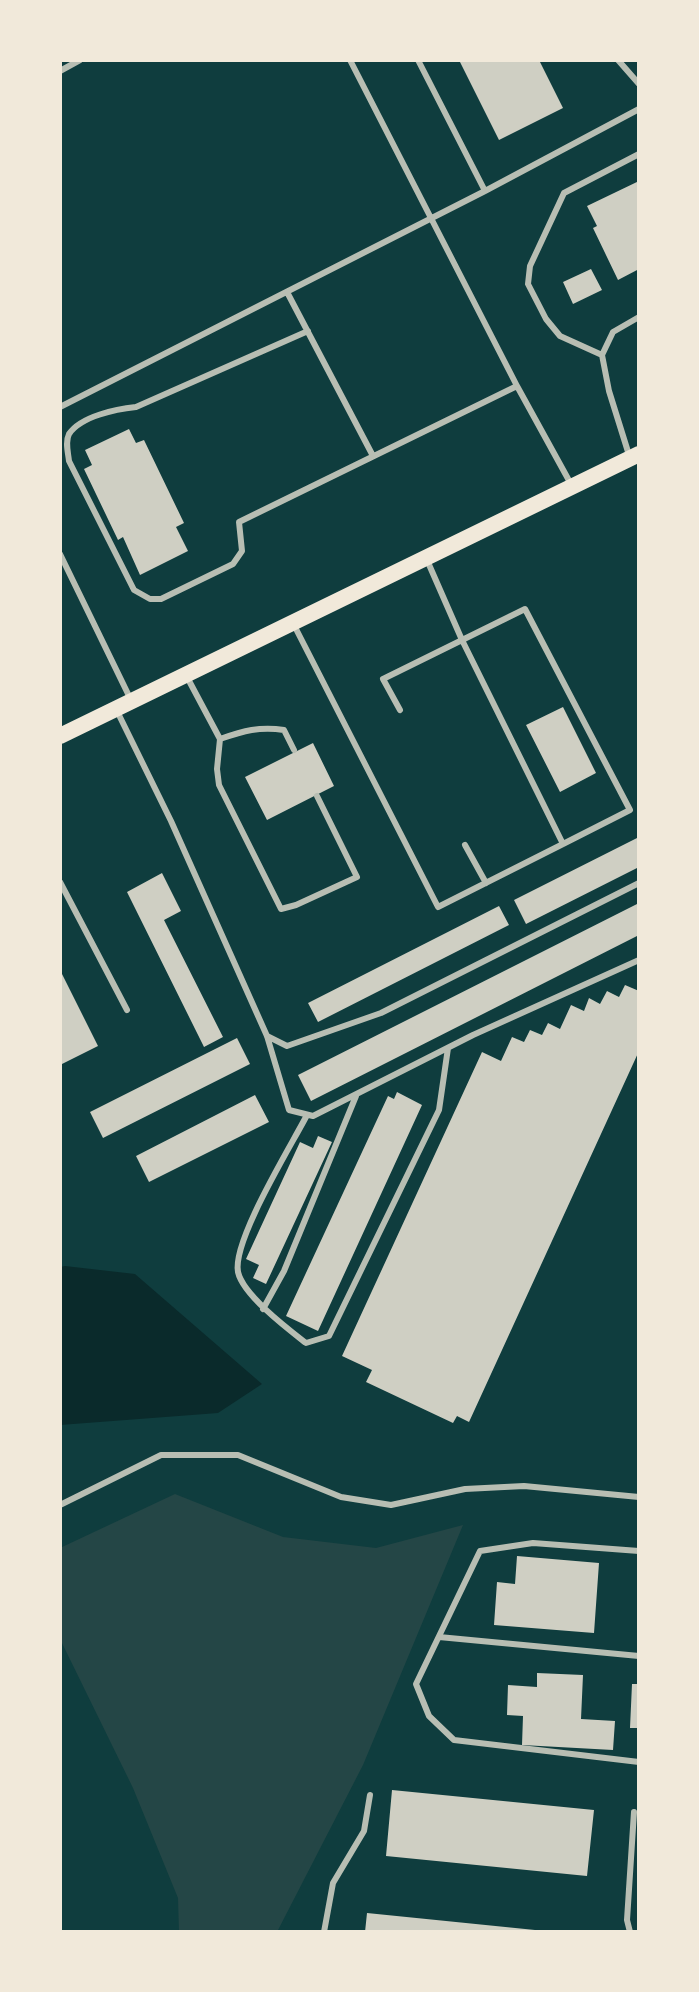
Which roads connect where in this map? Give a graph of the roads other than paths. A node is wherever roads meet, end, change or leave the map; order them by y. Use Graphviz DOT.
graph roads {
  1 [pos="80,60"];
  2 [pos="350,60"];
  3 [pos="418,60"];
  4 [pos="618,60"];
  5 [pos="60,71"];
  6 [pos="639,84"];
  7 [pos="639,109"];
  8 [pos="639,154"];
  9 [pos="485,191"];
  10 [pos="432,218"];
  11 [pos="287,292"];
  12 [pos="639,317"];
  13 [pos="308,331"];
  14 [pos="602,355"];
  15 [pos="517,386"];
  16 [pos="60,407"];
  17 [pos="373,456"];
  18 [pos="634,456"];
  19 [pos="572,486"];
  20 [pos="60,554"];
  21 [pos="425,557"];
  22 [pos="292,622"];
  23 [pos="462,640"];
  24 [pos="185,674"];
  25 [pos="132,700"];
  26 [pos="115,708"];
  27 [pos="400,710"];
  28 [pos="60,736"];
  29 [pos="220,739"];
  30 [pos="294,750"];
  31 [pos="317,796"];
  32 [pos="563,844"];
  33 [pos="465,845"];
  34 [pos="60,882"];
  35 [pos="486,883"];
  36 [pos="639,883"];
  37 [pos="639,960"];
  38 [pos="127,1010"];
  39 [pos="267,1036"];
  40 [pos="448,1048"];
  41 [pos="356,1095"];
  42 [pos="307,1115"];
  43 [pos="263,1309"];
  44 [pos="639,1497"];
  45 [pos="60,1505"];
  46 [pos="639,1551"];
  47 [pos="439,1637"];
  48 [pos="639,1656"];
  49 [pos="639,1762"];
  50 [pos="370,1795"];
  51 [pos="634,1812"];
  52 [pos="324,1932"];
  53 [pos="630,1932"];
  1 -- 5 [label="lane"];
  2 -- 10 [label="lane"];
  3 -- 9 [label="lane"];
  4 -- 6 [label="lane"];
  7 -- 9 [label="lane"];
  8 -- 14 [label="lane"];
  9 -- 10 [label="lane"];
  10 -- 11 [label="lane"];
  10 -- 15 [label="lane"];
  11 -- 13 [label="lane"];
  11 -- 16 [label="lane"];
  12 -- 14 [label="lane"];
  13 -- 17 [label="lane"];
  13 -- 17 [label="lane"];
  14 -- 18 [label="lane"];
  15 -- 17 [label="lane"];
  15 -- 19 [label="lane"];
  18 -- 19 [label="main road"];
  19 -- 21 [label="main road"];
  20 -- 25 [label="lane"];
  21 -- 22 [label="main road"];
  21 -- 23 [label="lane"];
  22 -- 24 [label="main road"];
  22 -- 35 [label="lane"];
  23 -- 27 [label="lane"];
  23 -- 32 [label="lane"];
  23 -- 32 [label="lane"];
  24 -- 25 [label="main road"];
  24 -- 29 [label="lane"];
  25 -- 26 [label="main road"];
  26 -- 28 [label="main road"];
  26 -- 39 [label="lane"];
  29 -- 30 [label="lane"];
  29 -- 31 [label="lane"];
  32 -- 35 [label="lane"];
  33 -- 35 [label="lane"];
  34 -- 38 [label="lane"];
  36 -- 39 [label="lane"];
  37 -- 40 [label="lane"];
  39 -- 42 [label="lane"];
  40 -- 41 [label="lane"];
  40 -- 43 [label="lane"];
  41 -- 42 [label="lane"];
  41 -- 43 [label="lane"];
  42 -- 43 [label="lane"];
  44 -- 45 [label="lane"];
  46 -- 47 [label="lane"];
  47 -- 48 [label="lane"];
  47 -- 49 [label="lane"];
  50 -- 52 [label="lane"];
  51 -- 53 [label="lane"];
}
